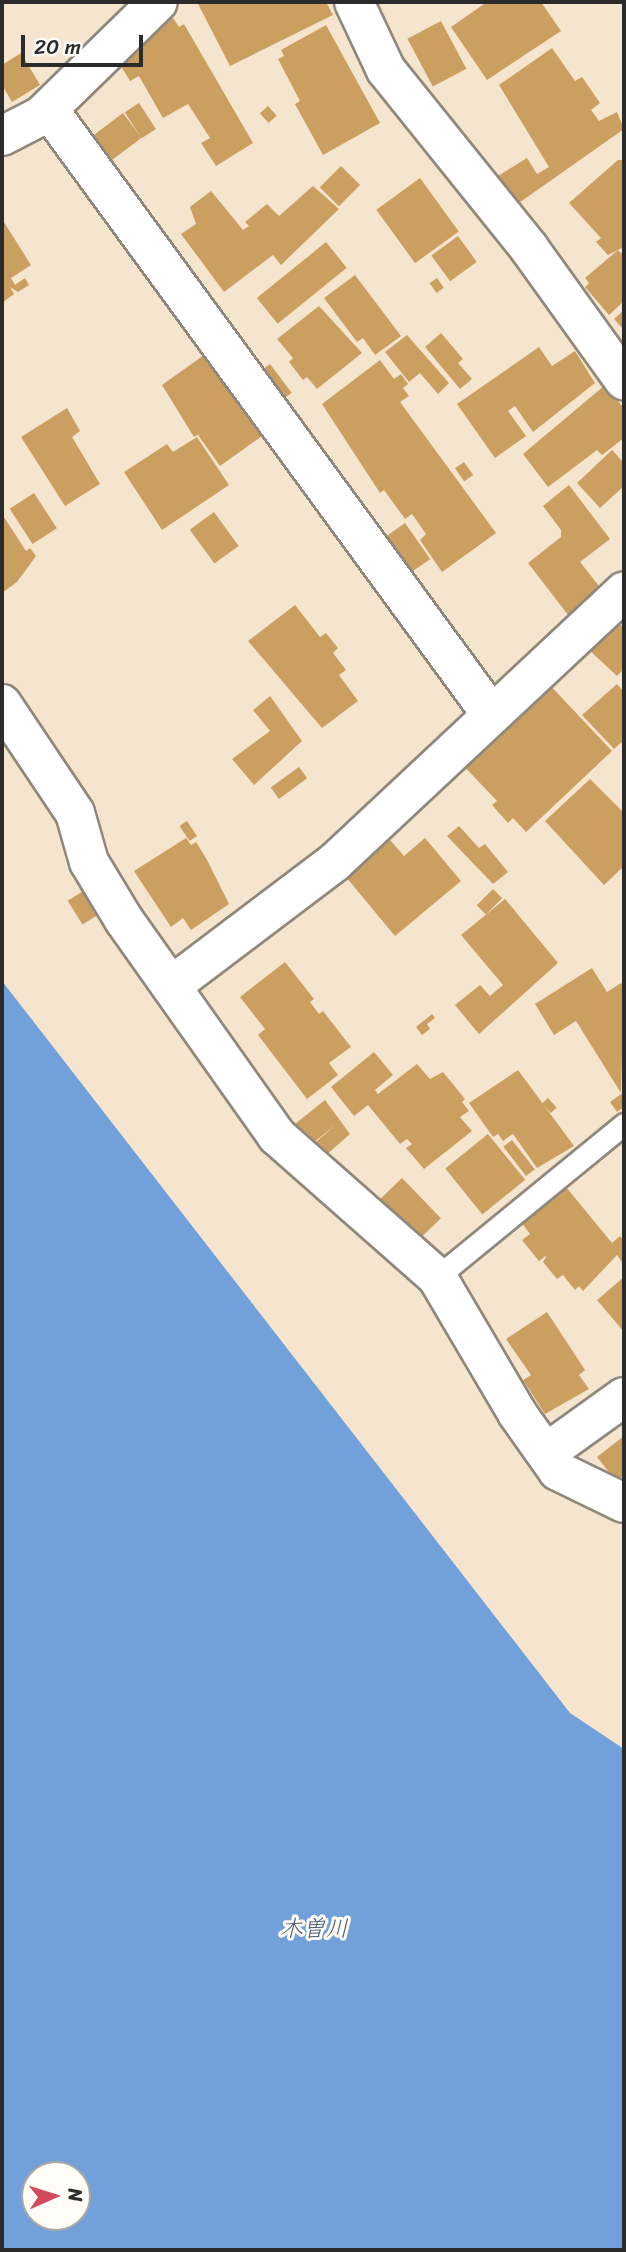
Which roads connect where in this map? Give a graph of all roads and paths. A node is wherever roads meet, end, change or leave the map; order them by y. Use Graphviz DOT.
graph roads {
  1 [pos="158,2"];
  2 [pos="354,2"];
  3 [pos="48,110"];
  4 [pos="2,136"];
  5 [pos="624,380"];
  6 [pos="624,592"];
  7 [pos="2,704"];
  8 [pos="491,714"];
  9 [pos="171,986"];
  10 [pos="624,1124"];
  11 [pos="437,1277"];
  12 [pos="624,1396"];
  13 [pos="546,1453"];
  14 [pos="624,1503"];
  1 -- 3 [label="street"];
  2 -- 5 [label="street"];
  3 -- 4 [label="street"];
  3 -- 8 [label="street"];
  6 -- 8 [label="street"];
  7 -- 9 [label="street"];
  8 -- 9 [label="street"];
  9 -- 11 [label="street"];
  10 -- 11 [label="lane"];
  11 -- 13 [label="street"];
  12 -- 13 [label="street"];
  13 -- 14 [label="street"];
}
